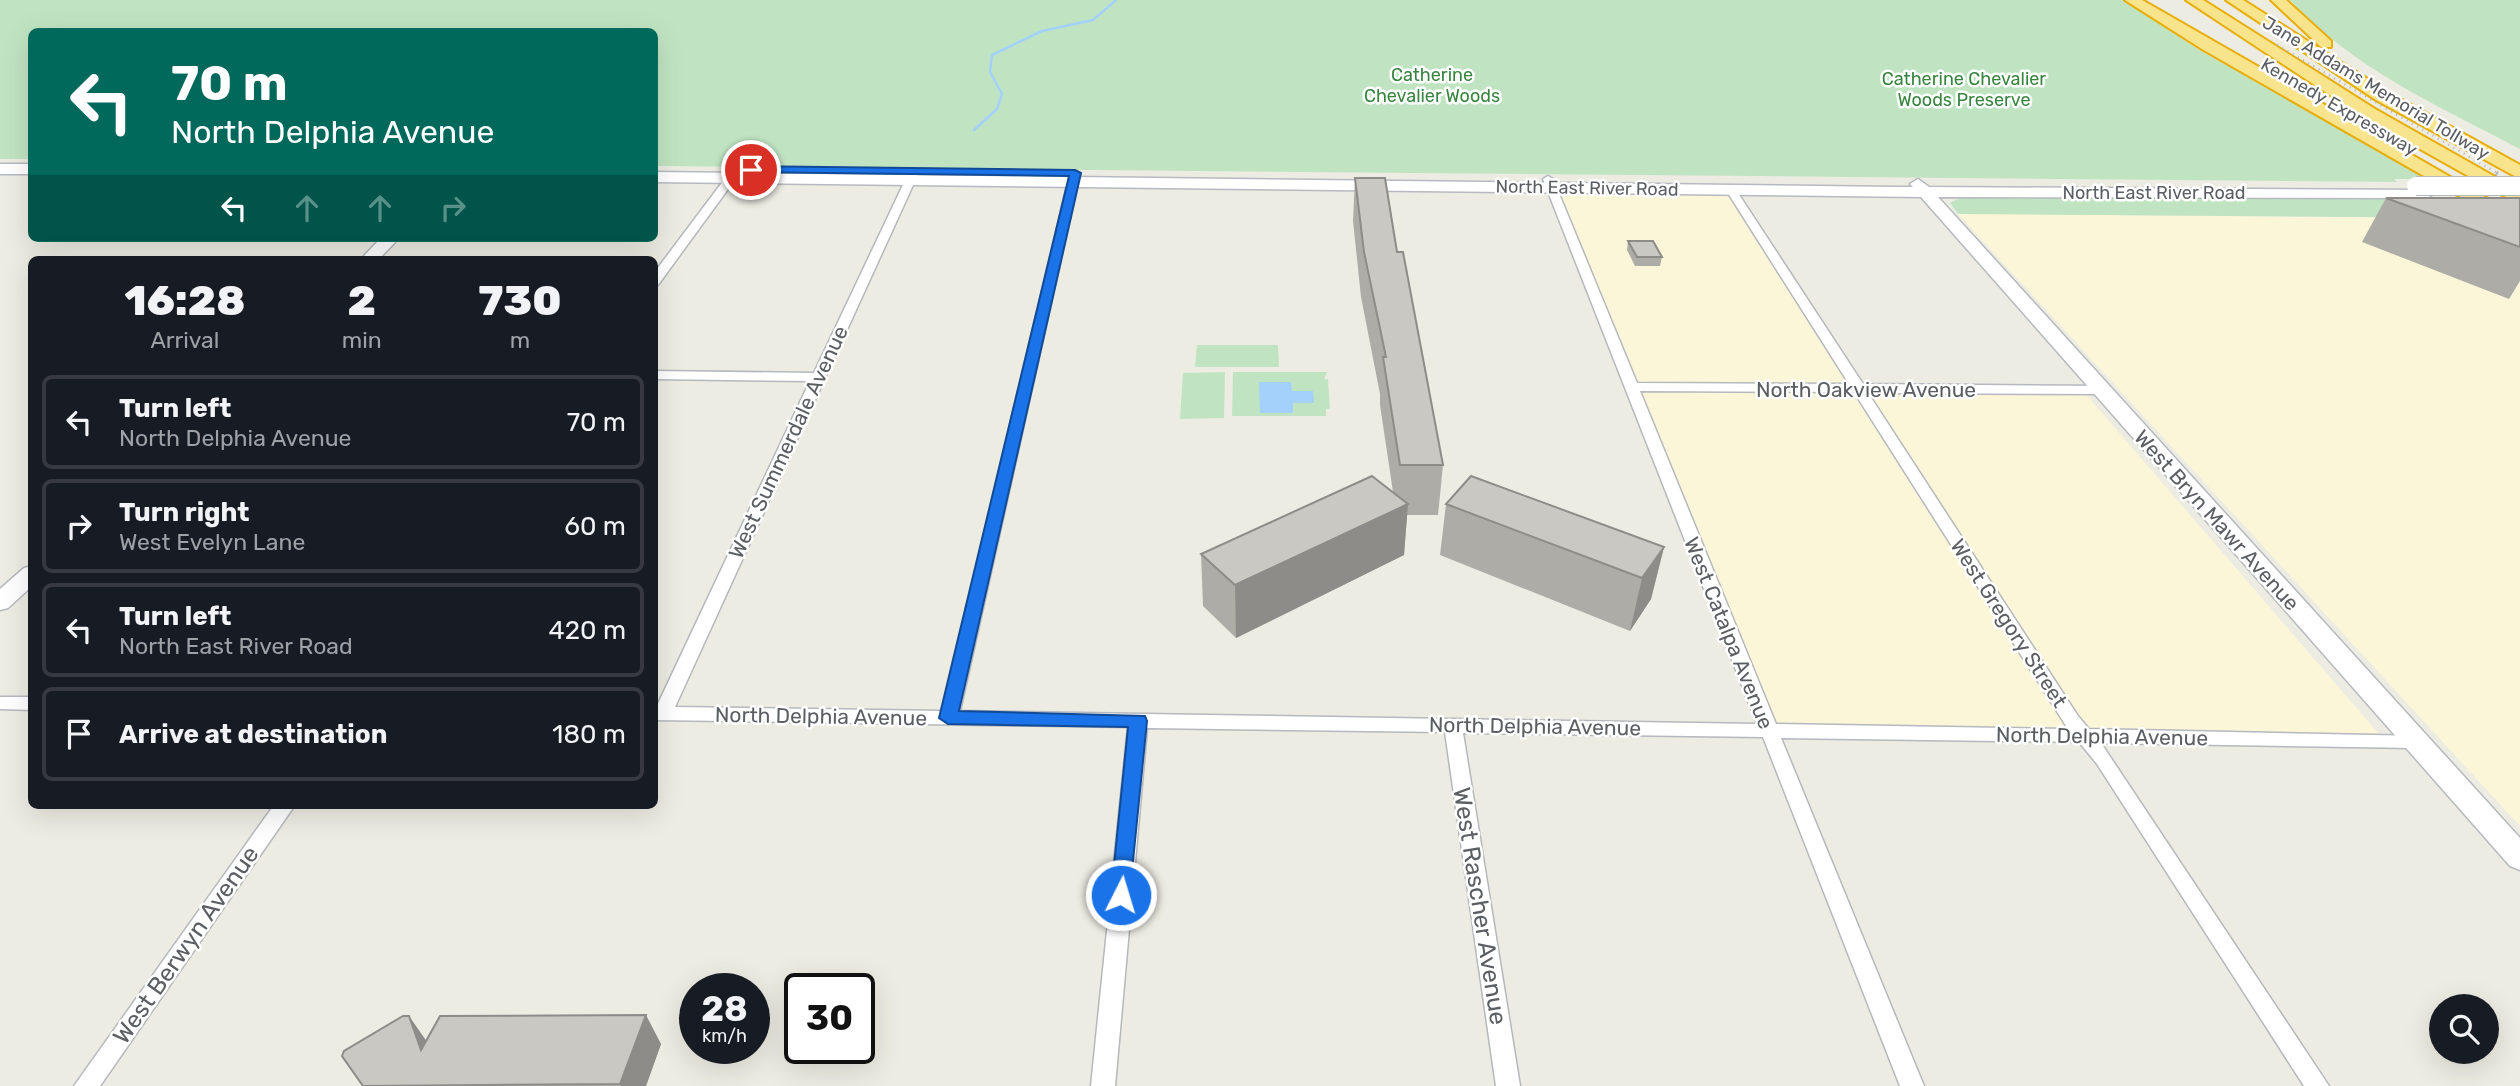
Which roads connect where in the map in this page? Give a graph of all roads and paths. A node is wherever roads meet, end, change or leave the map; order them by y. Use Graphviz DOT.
graph roads {
  1 [pos="2132,0"];
  2 [pos="2148,0"];
  3 [pos="2159,0"];
  4 [pos="2193,0"];
  5 [pos="2233,0"];
  6 [pos="2242,0"];
  7 [pos="2278,0"];
  8 [pos="2420,103"];
  9 [pos="2360,132"];
  10 [pos="2520,158"];
  11 [pos="0,163"];
  12 [pos="28,163"];
  13 [pos="0,169"];
  14 [pos="28,169"];
  15 [pos="658,169"];
  16 [pos="2520,173"];
  17 [pos="734,174"];
  18 [pos="912,176"];
  19 [pos="658,177"];
  20 [pos="1074,177"];
  21 [pos="1550,183"];
  22 [pos="2520,186"];
  23 [pos="1920,187"];
  24 [pos="2422,189"];
  25 [pos="1731,190"];
  26 [pos="2520,193"];
  27 [pos="2520,199"];
  28 [pos="2520,212"];
  29 [pos="2520,225"];
  30 [pos="387,242"];
  31 [pos="372,256"];
  32 [pos="661,264"];
  33 [pos="658,375"];
  34 [pos="818,377"];
  35 [pos="1630,387"];
  36 [pos="1860,388"];
  37 [pos="2102,390"];
  38 [pos="28,577"];
  39 [pos="0,602"];
  40 [pos="0,704"];
  41 [pos="28,704"];
  42 [pos="659,713"];
  43 [pos="948,718"];
  44 [pos="1138,721"];
  45 [pos="1453,725"];
  46 [pos="1768,730"];
  47 [pos="2084,735"];
  48 [pos="2416,741"];
  49 [pos="282,809"];
  50 [pos="2520,858"];
  51 [pos="86,1086"];
  52 [pos="1102,1086"];
  53 [pos="1508,1086"];
  54 [pos="1912,1086"];
  55 [pos="2317,1086"];
  1 -- 9 [label="highway"];
  2 -- 9 [label="highway"];
  3 -- 28 [label="highway, Kennedy Expressway"];
  4 -- 27 [label="highway, Jane Addams Memorial Tollway"];
  5 -- 16 [label="highway, Jane Addams Memorial Tollway"];
  6 -- 8 [label="highway"];
  7 -- 8 [label="highway"];
  8 -- 10 [label="highway"];
  9 -- 29 [label="highway"];
  11 -- 12 [label="main road"];
  13 -- 14 [label="main road"];
  15 -- 17 [label="main road, North East River Road"];
  17 -- 18 [label="main road, North East River Road"];
  17 -- 19 [label="main road, North East River Road"];
  17 -- 32 [label="street"];
  18 -- 20 [label="main road, North East River Road"];
  18 -- 34 [label="street, West Summerdale Avenue"];
  20 -- 21 [label="main road, North East River Road"];
  20 -- 43 [label="street"];
  21 -- 23 [label="main road, North East River Road"];
  21 -- 25 [label="main road, North East River Road"];
  21 -- 35 [label="street, West Catalpa Avenue"];
  22 -- 24 [label="main road, North East River Road, bridge"];
  23 -- 24 [label="main road, North East River Road"];
  23 -- 25 [label="main road, North East River Road"];
  23 -- 37 [label="main road, West Bryn Mawr Avenue"];
  24 -- 26 [label="main road, North East River Road"];
  25 -- 36 [label="street, West Gregory Street"];
  30 -- 31 [label="main road"];
  33 -- 34 [label="street"];
  34 -- 42 [label="street, West Summerdale Avenue"];
  35 -- 36 [label="street, North Oakview Avenue"];
  35 -- 46 [label="street, West Catalpa Avenue"];
  36 -- 37 [label="street, North Oakview Avenue"];
  36 -- 47 [label="street, West Gregory Street"];
  37 -- 48 [label="main road, West Bryn Mawr Avenue"];
  38 -- 39 [label="main road"];
  40 -- 41 [label="street"];
  42 -- 43 [label="street, North Delphia Avenue"];
  43 -- 44 [label="street, North Delphia Avenue"];
  44 -- 45 [label="street, North Delphia Avenue"];
  44 -- 52 [label="street"];
  45 -- 46 [label="street, North Delphia Avenue"];
  45 -- 53 [label="street, West Rascher Avenue"];
  46 -- 47 [label="street, North Delphia Avenue"];
  46 -- 54 [label="street, West Catalpa Avenue"];
  47 -- 48 [label="street, North Delphia Avenue"];
  47 -- 55 [label="street, West Gregory Street"];
  48 -- 50 [label="main road, West Bryn Mawr Avenue"];
  49 -- 51 [label="street, West Berwyn Avenue"];
}
